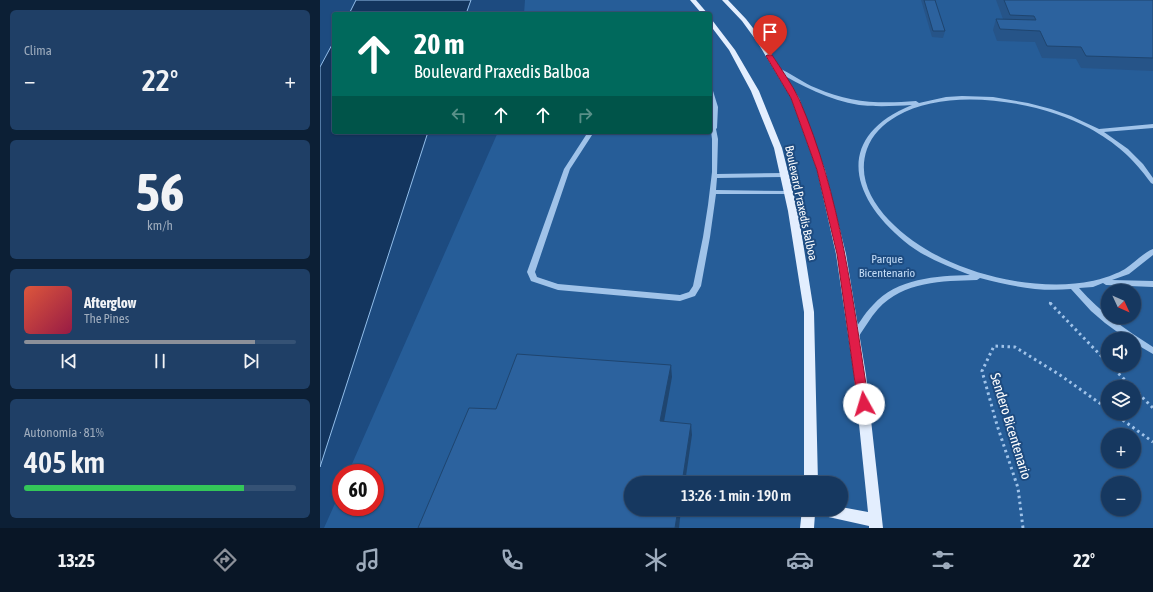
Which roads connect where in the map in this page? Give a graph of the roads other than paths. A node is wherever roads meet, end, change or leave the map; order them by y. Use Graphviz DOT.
graph roads {
  1 [pos="693,0"];
  2 [pos="725,0"];
  3 [pos="703,12"];
  4 [pos="712,24"];
  5 [pos="778,70"];
  6 [pos="712,97"];
  7 [pos="928,102"];
  8 [pos="712,127"];
  9 [pos="1153,127"];
  10 [pos="1098,131"];
  11 [pos="590,134"];
  12 [pos="784,175"];
  13 [pos="715,176"];
  14 [pos="1153,182"];
  15 [pos="713,192"];
  16 [pos="788,193"];
  17 [pos="1153,250"];
  18 [pos="982,277"];
  19 [pos="1100,282"];
  20 [pos="1153,284"];
  21 [pos="1073,286"];
  22 [pos="1122,332"];
  23 [pos="854,337"];
  24 [pos="1141,343"];
  25 [pos="1153,351"];
  26 [pos="811,476"];
  27 [pos="808,516"];
  28 [pos="846,516"];
  29 [pos="876,524"];
  30 [pos="807,528"];
  1 -- 3 [label="main road"];
  2 -- 5 [label="main road, Boulevard Praxedis Balboa"];
  4 -- 12 [label="main road, Boulevard Praxedis Balboa"];
  5 -- 7 [label="street"];
  5 -- 23 [label="main road, Boulevard Praxedis Balboa"];
  6 -- 8 [label="street"];
  7 -- 10 [label="street"];
  7 -- 18 [label="street"];
  8 -- 13 [label="street"];
  9 -- 10 [label="street"];
  10 -- 14 [label="street"];
  11 -- 15 [label="street"];
  12 -- 13 [label="street"];
  12 -- 16 [label="main road, Boulevard Praxedis Balboa"];
  13 -- 15 [label="street"];
  15 -- 16 [label="street"];
  16 -- 26 [label="main road, Boulevard Praxedis Balboa"];
  17 -- 19 [label="street"];
  18 -- 21 [label="street"];
  18 -- 23 [label="street"];
  19 -- 20 [label="street"];
  19 -- 21 [label="street"];
  21 -- 22 [label="street"];
  23 -- 29 [label="main road, Boulevard Praxedis Balboa"];
  24 -- 25 [label="street"];
  27 -- 30 [label="main road"];
  28 -- 29 [label="main road"];
}
